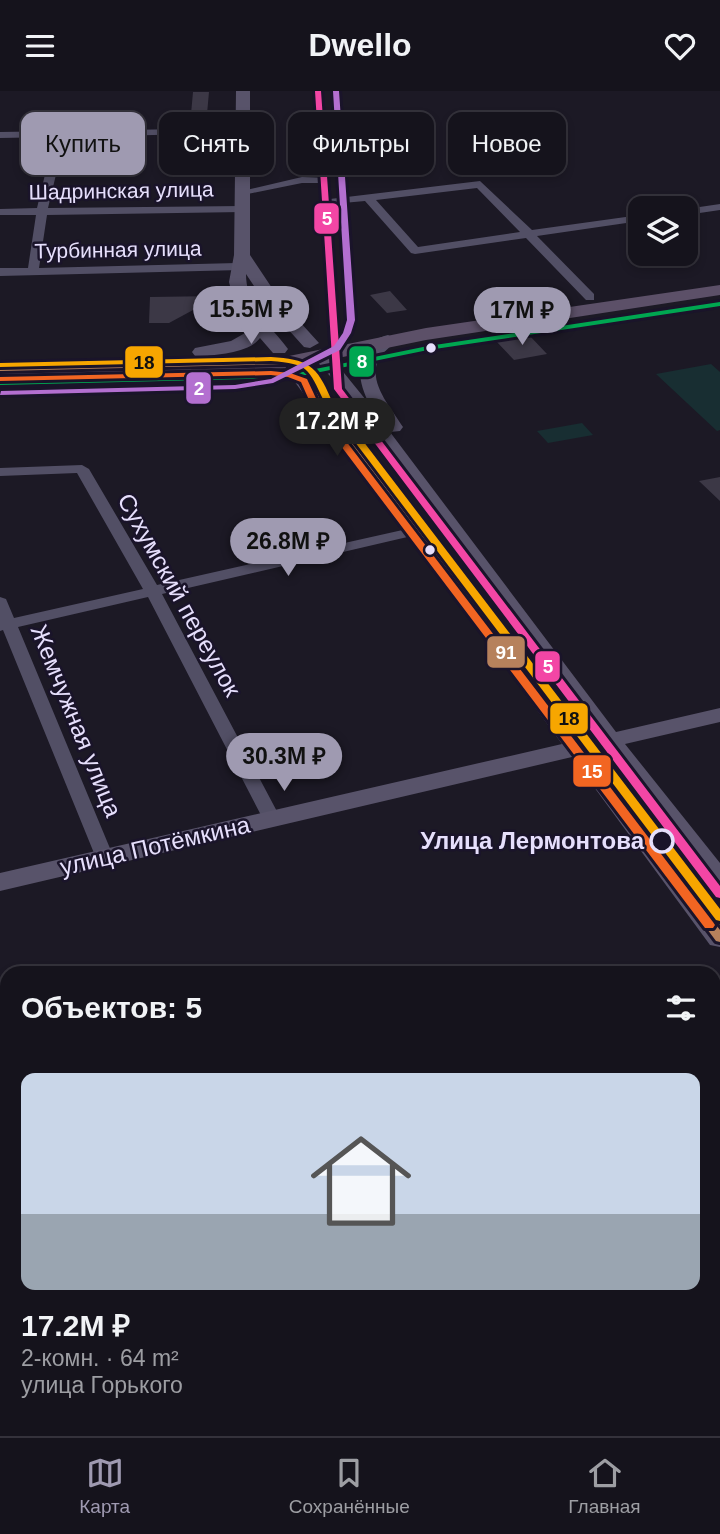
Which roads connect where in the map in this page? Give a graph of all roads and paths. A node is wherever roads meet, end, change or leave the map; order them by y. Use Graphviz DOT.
graph roads {
  1 [pos="243,91"];
  2 [pos="243,112"];
  3 [pos="0,135"];
  4 [pos="21,135"];
  5 [pos="50,175"];
  6 [pos="243,175"];
  7 [pos="243,192"];
  8 [pos="368,198"];
  9 [pos="720,207"];
  10 [pos="243,209"];
  11 [pos="698,210"];
  12 [pos="42,211"];
  13 [pos="0,212"];
  14 [pos="628,220"];
  15 [pos="527,235"];
  16 [pos="239,261"];
  17 [pos="33,271"];
  18 [pos="0,272"];
  19 [pos="720,282"];
  20 [pos="720,290"];
  21 [pos="590,297"];
  22 [pos="252,317"];
  23 [pos="388,341"];
  24 [pos="316,350"];
  25 [pos="201,352"];
  26 [pos="284,356"];
  27 [pos="0,357"];
  28 [pos="0,369"];
  29 [pos="0,472"];
  30 [pos="418,484"];
  31 [pos="416,531"];
  32 [pos="152,590"];
  33 [pos="497,591"];
  34 [pos="465,597"];
  35 [pos="0,602"];
  36 [pos="5,625"];
  37 [pos="720,715"];
  38 [pos="610,741"];
  39 [pos="578,749"];
  40 [pos="272,819"];
  41 [pos="105,858"];
  42 [pos="720,881"];
  43 [pos="0,882"];
  44 [pos="720,938"];
  1 -- 2 [label="main road"];
  3 -- 4 [label="street"];
  5 -- 12 [label="street"];
  6 -- 7 [label="main road"];
  7 -- 8 [label="street"];
  7 -- 10 [label="main road"];
  8 -- 15 [label="street"];
  8 -- 15 [label="street"];
  9 -- 11 [label="street"];
  10 -- 12 [label="street, Шадринская улица"];
  10 -- 16 [label="main road"];
  12 -- 13 [label="street, Шадринская улица"];
  12 -- 17 [label="street"];
  14 -- 15 [label="street"];
  15 -- 21 [label="street"];
  16 -- 17 [label="street, Турбинная улица"];
  16 -- 22 [label="main road"];
  16 -- 24 [label="main road"];
  17 -- 18 [label="street, Турбинная улица"];
  19 -- 21 [label="main road"];
  20 -- 23 [label="main road"];
  21 -- 24 [label="main road"];
  22 -- 25 [label="main road"];
  22 -- 26 [label="main road"];
  23 -- 24 [label="main road"];
  23 -- 30 [label="main road"];
  24 -- 26 [label="main road"];
  24 -- 30 [label="main road"];
  25 -- 26 [label="main road"];
  25 -- 27 [label="main road"];
  26 -- 28 [label="main road"];
  26 -- 31 [label="main road"];
  29 -- 32 [label="street, Сухумский переулок"];
  30 -- 33 [label="main road"];
  31 -- 32 [label="street"];
  31 -- 34 [label="main road"];
  32 -- 36 [label="street"];
  32 -- 40 [label="street, Сухумский переулок"];
  33 -- 34 [label="main road"];
  33 -- 38 [label="main road"];
  34 -- 39 [label="main road"];
  35 -- 36 [label="street, Жемчужная улица"];
  36 -- 41 [label="street, Жемчужная улица"];
  37 -- 38 [label="main road, улица Потёмкина"];
  38 -- 39 [label="main road, улица Потёмкина"];
  38 -- 42 [label="main road"];
  39 -- 40 [label="main road, улица Потёмкина"];
  39 -- 44 [label="main road"];
  40 -- 41 [label="main road, улица Потёмкина"];
  41 -- 43 [label="main road, улица Потёмкина"];
}
